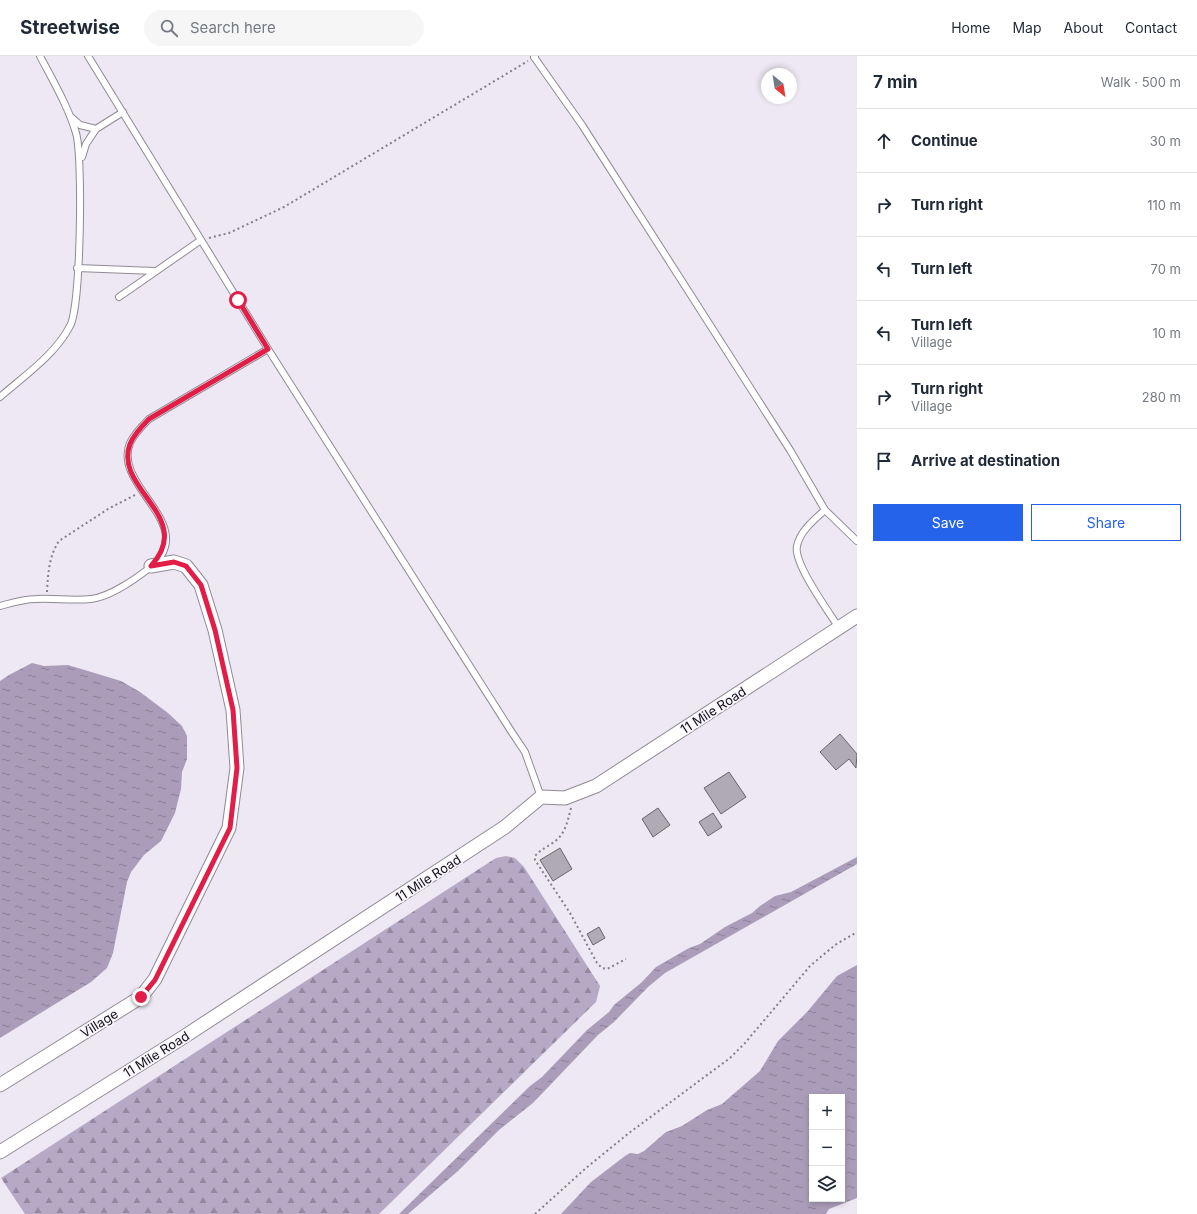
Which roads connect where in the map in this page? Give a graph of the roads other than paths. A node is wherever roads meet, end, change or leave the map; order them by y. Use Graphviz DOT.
graph roads {
  1 [pos="40,56"];
  2 [pos="88,56"];
  3 [pos="534,57"];
  4 [pos="123,112"];
  5 [pos="70,115"];
  6 [pos="96,129"];
  7 [pos="80,164"];
  8 [pos="201,240"];
  9 [pos="78,268"];
  10 [pos="155,271"];
  11 [pos="119,297"];
  12 [pos="268,349"];
  13 [pos="0,397"];
  14 [pos="825,510"];
  15 [pos="857,541"];
  16 [pos="151,566"];
  17 [pos="0,606"];
  18 [pos="857,616"];
  19 [pos="839,628"];
  20 [pos="541,797"];
  21 [pos="0,1085"];
  22 [pos="0,1152"];
  1 -- 5 [label="lane"];
  2 -- 4 [label="lane"];
  3 -- 14 [label="lane"];
  4 -- 6 [label="lane"];
  4 -- 8 [label="lane"];
  5 -- 6 [label="lane"];
  5 -- 7 [label="lane"];
  6 -- 7 [label="lane"];
  7 -- 9 [label="lane"];
  8 -- 10 [label="lane"];
  8 -- 12 [label="lane"];
  9 -- 10 [label="lane"];
  9 -- 13 [label="lane"];
  10 -- 11 [label="lane"];
  12 -- 16 [label="lane"];
  12 -- 20 [label="lane"];
  14 -- 15 [label="lane"];
  14 -- 19 [label="lane"];
  16 -- 17 [label="lane"];
  16 -- 21 [label="street, Village"];
  18 -- 19 [label="street, 11 Mile Road"];
  19 -- 20 [label="street, 11 Mile Road"];
  20 -- 22 [label="street, 11 Mile Road"];
}
